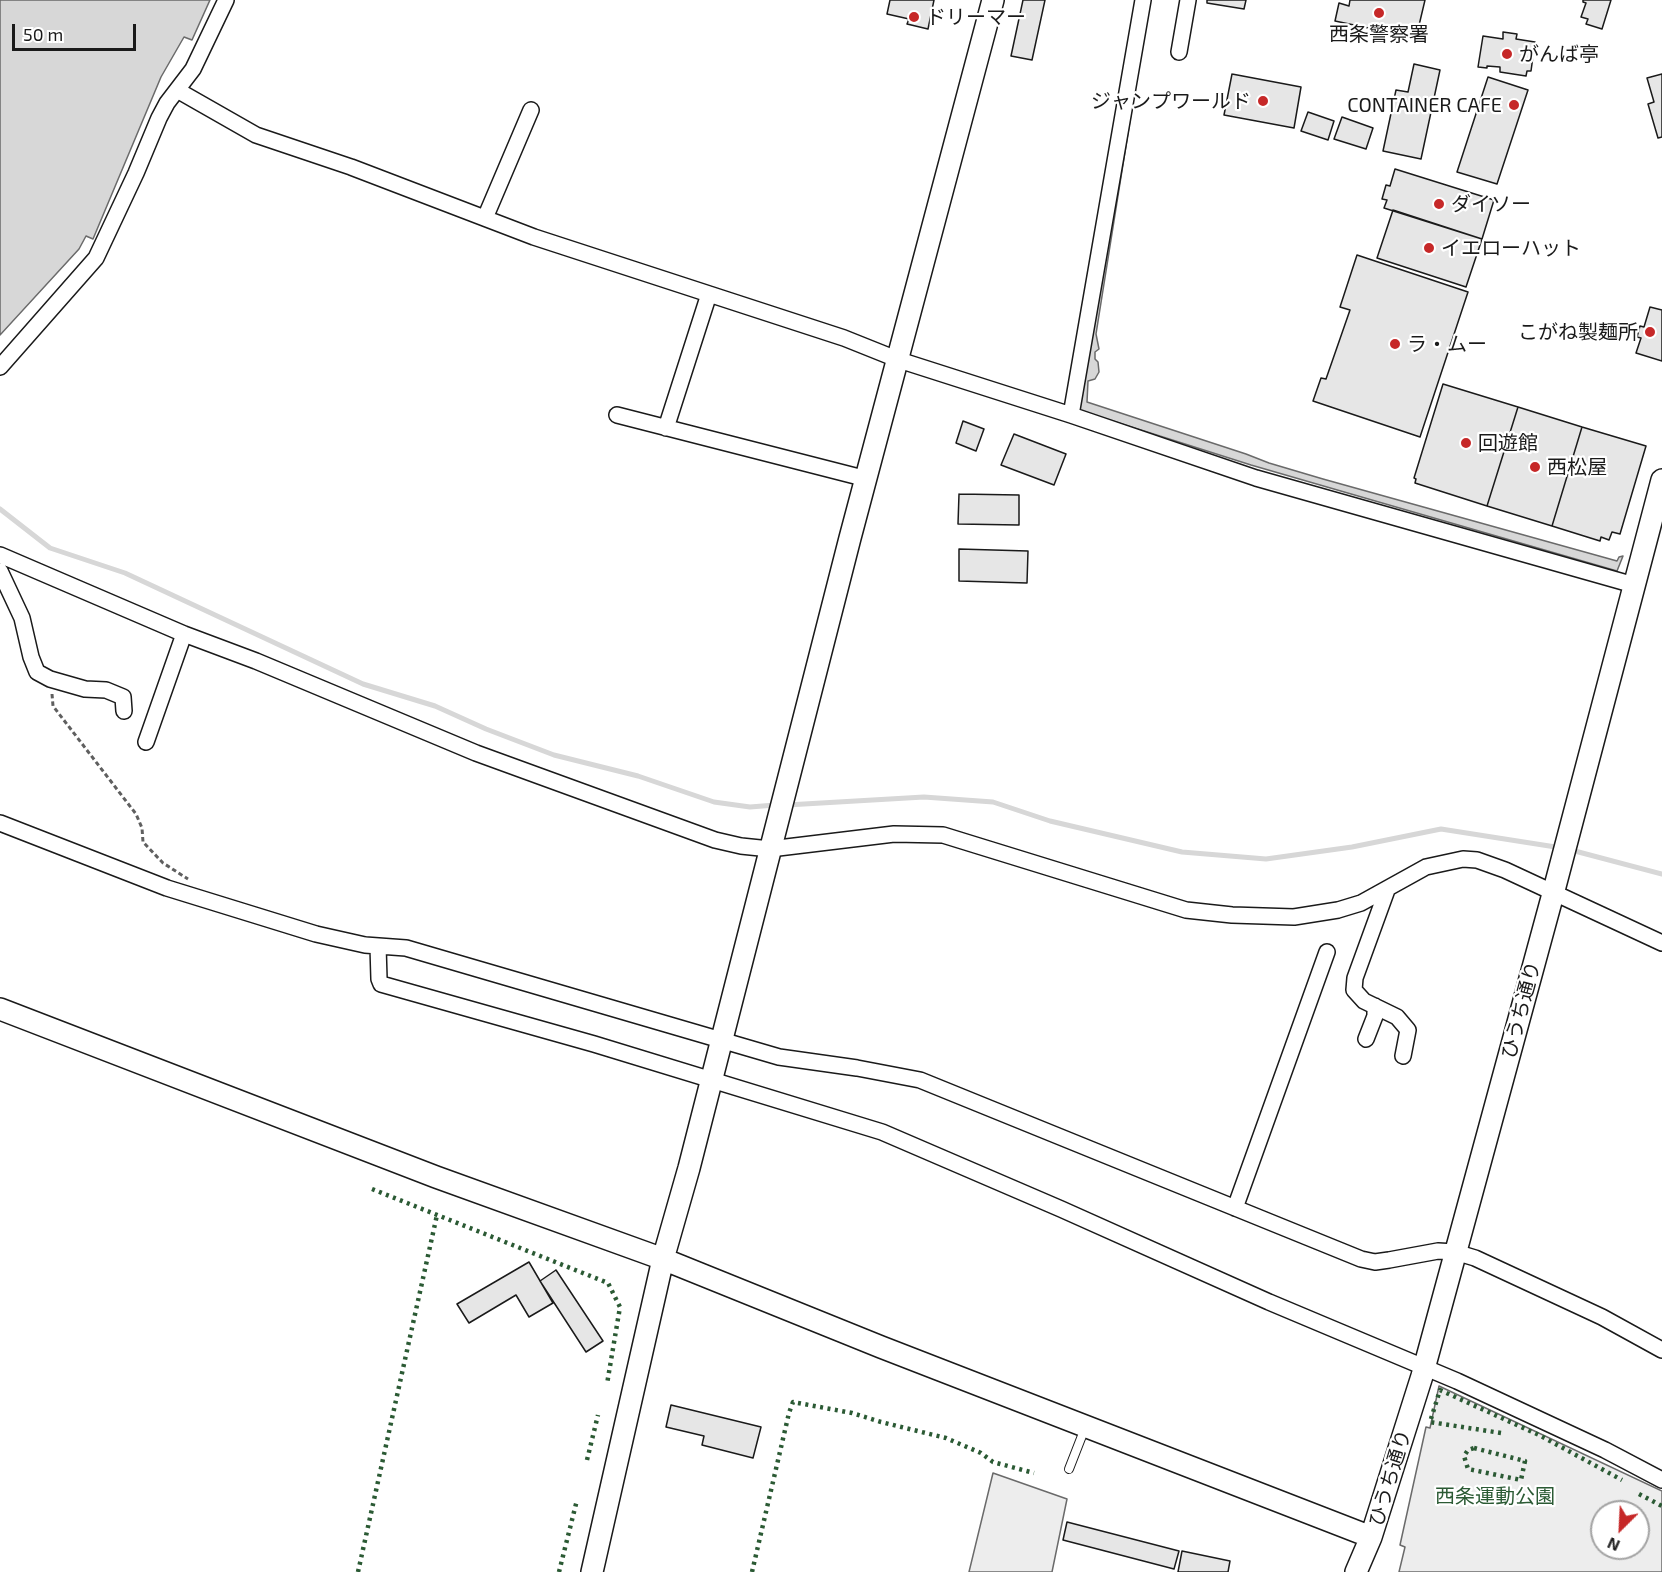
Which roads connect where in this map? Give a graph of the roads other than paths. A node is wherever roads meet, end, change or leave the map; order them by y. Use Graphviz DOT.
graph roads {
  1 [pos="226,0"];
  2 [pos="993,0"];
  3 [pos="1143,0"];
  4 [pos="1188,0"];
  5 [pos="1179,52"];
  6 [pos="177,90"];
  7 [pos="531,110"];
  8 [pos="485,218"];
  9 [pos="710,294"];
  10 [pos="899,360"];
  11 [pos="0,367"];
  12 [pos="617,415"];
  13 [pos="1071,415"];
  14 [pos="666,428"];
  15 [pos="867,479"];
  16 [pos="1662,480"];
  17 [pos="0,555"];
  18 [pos="0,571"];
  19 [pos="1634,585"];
  20 [pos="184,634"];
  21 [pos="124,711"];
  22 [pos="146,742"];
  23 [pos="0,823"];
  24 [pos="770,849"];
  25 [pos="1388,890"];
  26 [pos="1553,894"];
  27 [pos="1662,943"];
  28 [pos="378,946"];
  29 [pos="1327,952"];
  30 [pos="1374,1006"];
  31 [pos="0,1009"];
  32 [pos="1366,1039"];
  33 [pos="722,1041"];
  34 [pos="1403,1056"];
  35 [pos="711,1081"];
  36 [pos="1235,1208"];
  37 [pos="1455,1252"];
  38 [pos="663,1259"];
  39 [pos="1662,1350"];
  40 [pos="1424,1367"];
  41 [pos="1085,1426"];
  42 [pos="1069,1469"];
  43 [pos="1662,1480"];
  44 [pos="1371,1537"];
  45 [pos="592,1572"];
  46 [pos="1356,1572"];
  47 [pos="1371,1572"];
  1 -- 6 [label="street"];
  2 -- 10 [label="street"];
  3 -- 13 [label="street"];
  4 -- 5 [label="street"];
  6 -- 8 [label="street"];
  6 -- 11 [label="street"];
  7 -- 8 [label="street"];
  8 -- 9 [label="street"];
  9 -- 10 [label="street"];
  9 -- 14 [label="street"];
  10 -- 13 [label="street"];
  10 -- 15 [label="street"];
  12 -- 14 [label="street"];
  13 -- 19 [label="street"];
  14 -- 15 [label="street"];
  15 -- 24 [label="street"];
  16 -- 19 [label="street, ひうち通り"];
  17 -- 20 [label="street"];
  18 -- 21 [label="street"];
  19 -- 26 [label="street, ひうち通り"];
  20 -- 22 [label="street"];
  20 -- 24 [label="street"];
  23 -- 28 [label="street"];
  24 -- 25 [label="street"];
  24 -- 33 [label="street"];
  25 -- 26 [label="street"];
  25 -- 30 [label="street"];
  26 -- 27 [label="street"];
  26 -- 37 [label="street, ひうち通り"];
  28 -- 33 [label="street"];
  28 -- 35 [label="street"];
  29 -- 36 [label="street"];
  30 -- 32 [label="street"];
  30 -- 34 [label="street"];
  31 -- 38 [label="street"];
  33 -- 35 [label="street"];
  33 -- 36 [label="street"];
  35 -- 38 [label="street"];
  35 -- 40 [label="street"];
  36 -- 37 [label="street"];
  37 -- 39 [label="street"];
  37 -- 40 [label="street, ひうち通り"];
  38 -- 41 [label="street"];
  38 -- 45 [label="street"];
  40 -- 43 [label="street"];
  40 -- 44 [label="street, ひうち通り"];
  41 -- 42 [label="lane"];
  41 -- 44 [label="street"];
  44 -- 46 [label="street, ひうち通り"];
  44 -- 47 [label="street, ひうち通り"];
}
